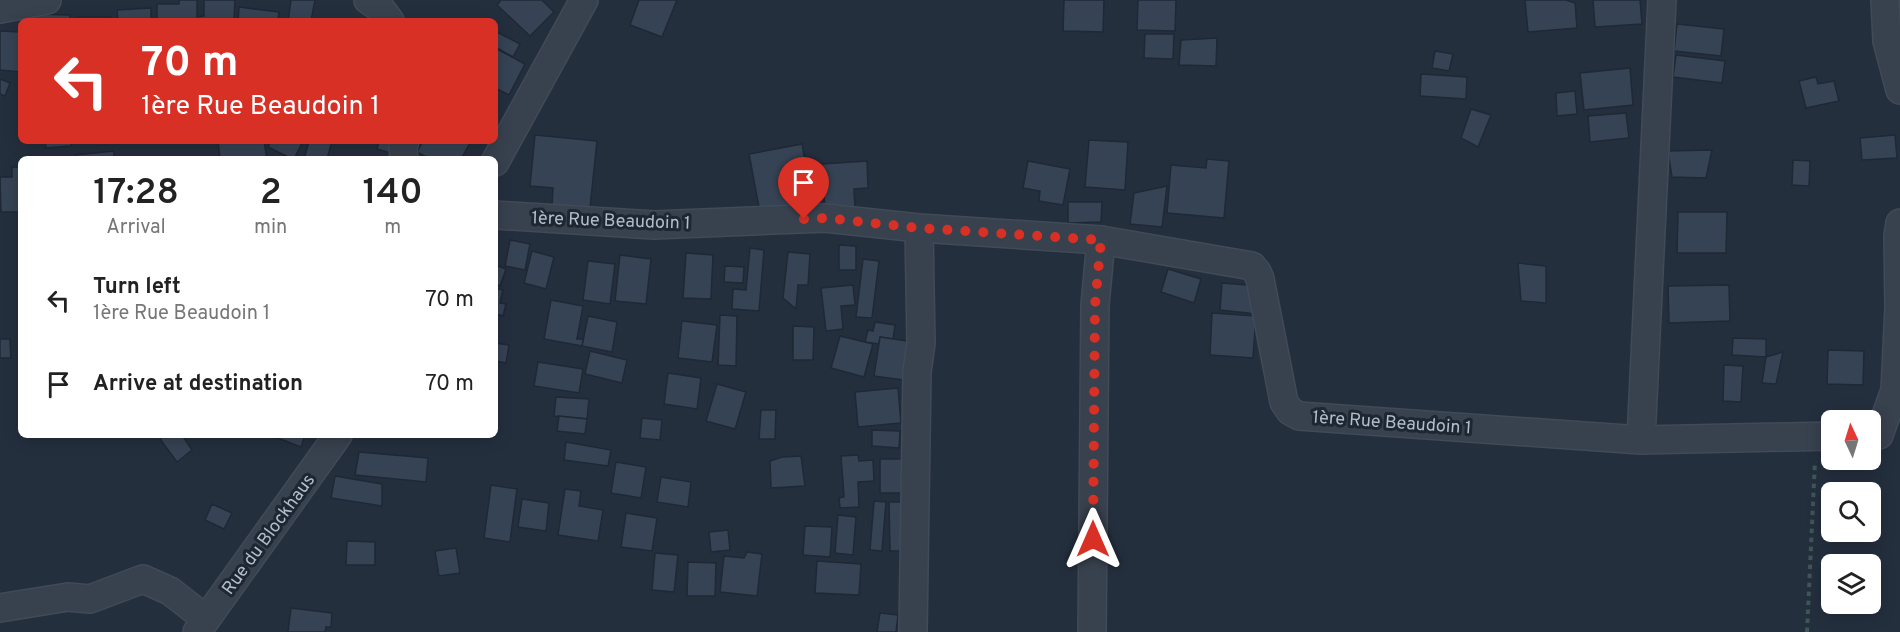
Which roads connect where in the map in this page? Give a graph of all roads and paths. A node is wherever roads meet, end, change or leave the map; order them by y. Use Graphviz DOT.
graph roads {
  1 [pos="47,0"];
  2 [pos="368,0"];
  3 [pos="584,0"];
  4 [pos="1662,0"];
  5 [pos="1885,0"];
  6 [pos="0,9"];
  7 [pos="388,18"];
  8 [pos="1900,90"];
  9 [pos="498,157"];
  10 [pos="498,215"];
  11 [pos="1900,223"];
  12 [pos="919,228"];
  13 [pos="1101,240"];
  14 [pos="1883,435"];
  15 [pos="1821,436"];
  16 [pos="336,438"];
  17 [pos="1641,440"];
  18 [pos="1821,470"];
  19 [pos="0,608"];
  20 [pos="202,626"];
  21 [pos="913,632"];
  22 [pos="1092,632"];
  23 [pos="1807,632"];
  1 -- 6 [label="street"];
  2 -- 7 [label="street"];
  3 -- 9 [label="street"];
  4 -- 17 [label="street"];
  5 -- 8 [label="street"];
  10 -- 12 [label="street, 1ère Rue Beaudoin 1"];
  11 -- 14 [label="street"];
  12 -- 13 [label="street, 1ère Rue Beaudoin 1"];
  12 -- 21 [label="street"];
  13 -- 17 [label="street, 1ère Rue Beaudoin 1"];
  13 -- 22 [label="street"];
  15 -- 17 [label="street, 1ère Rue Beaudoin 1"];
  16 -- 20 [label="street, Rue du Blockhaus"];
  18 -- 23 [label="path"];
  19 -- 20 [label="street"];
}
